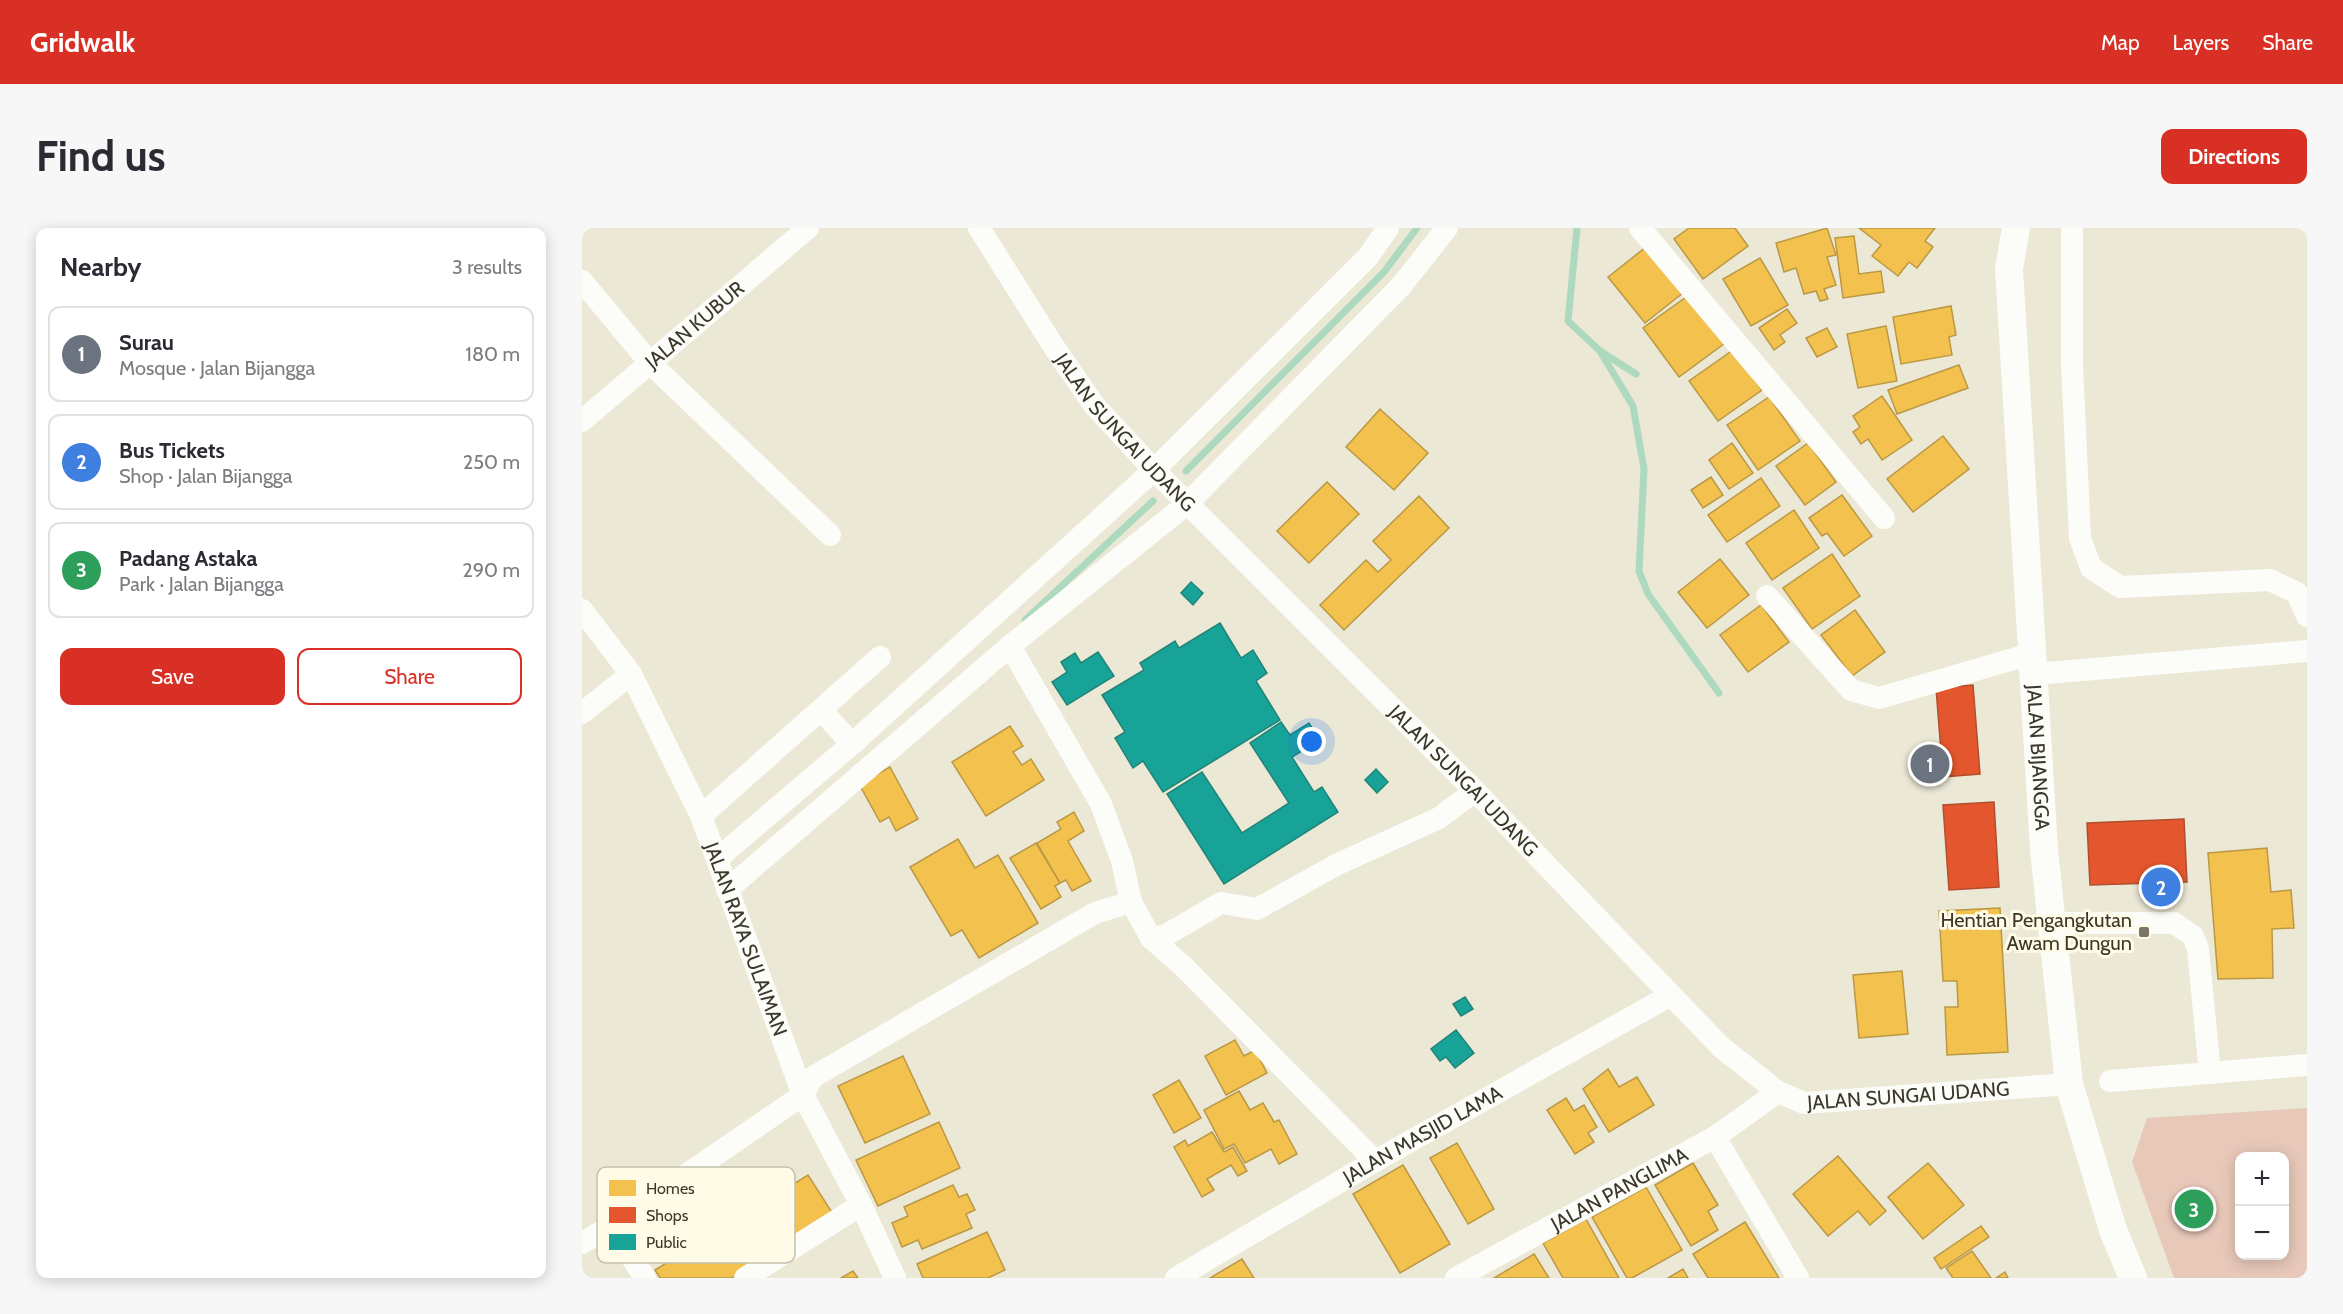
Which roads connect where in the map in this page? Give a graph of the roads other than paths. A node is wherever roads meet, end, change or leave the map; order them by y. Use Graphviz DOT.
graph roads {
  1 [pos="808,228"];
  2 [pos="979,228"];
  3 [pos="1388,228"];
  4 [pos="1447,228"];
  5 [pos="1640,228"];
  6 [pos="2004,228"];
  7 [pos="2016,228"];
  8 [pos="2072,228"];
  9 [pos="2009,269"];
  10 [pos="582,281"];
  11 [pos="650,363"];
  12 [pos="582,421"];
  13 [pos="1154,470"];
  14 [pos="1187,504"];
  15 [pos="1884,518"];
  16 [pos="830,535"];
  17 [pos="1767,596"];
  18 [pos="582,610"];
  19 [pos="2307,616"];
  20 [pos="1011,646"];
  21 [pos="2307,651"];
  22 [pos="880,657"];
  23 [pos="2034,663"];
  24 [pos="631,674"];
  25 [pos="821,710"];
  26 [pos="582,713"];
  27 [pos="852,744"];
  28 [pos="1475,791"];
  29 [pos="701,816"];
  30 [pos="717,859"];
  31 [pos="727,890"];
  32 [pos="1131,902"];
  33 [pos="2052,923"];
  34 [pos="1151,938"];
  35 [pos="1671,995"];
  36 [pos="2307,1065"];
  37 [pos="2210,1073"];
  38 [pos="2110,1081"];
  39 [pos="2069,1084"];
  40 [pos="1778,1092"];
  41 [pos="803,1095"];
  42 [pos="1715,1137"];
  43 [pos="1375,1161"];
  44 [pos="697,1167"];
  45 [pos="861,1205"];
  46 [pos="597,1234"];
  47 [pos="582,1243"];
  48 [pos="795,1247"];
  49 [pos="635,1263"];
  50 [pos="769,1263"];
  51 [pos="645,1278"];
  52 [pos="745,1278"];
  53 [pos="895,1278"];
  54 [pos="1176,1278"];
  55 [pos="1456,1278"];
  56 [pos="1798,1278"];
  57 [pos="2133,1278"];
  1 -- 11 [label="street, JALAN KUBUR"];
  2 -- 13 [label="street, JALAN SUNGAI UDANG"];
  3 -- 13 [label="street"];
  4 -- 14 [label="street"];
  5 -- 15 [label="street"];
  6 -- 9 [label="street"];
  7 -- 9 [label="main road, JALAN BIJANGGA"];
  8 -- 19 [label="street"];
  9 -- 23 [label="main road, JALAN BIJANGGA"];
  10 -- 11 [label="street"];
  11 -- 12 [label="street, JALAN KUBUR"];
  11 -- 16 [label="street"];
  13 -- 14 [label="street, JALAN SUNGAI UDANG"];
  13 -- 27 [label="street"];
  14 -- 20 [label="street"];
  14 -- 28 [label="street, JALAN SUNGAI UDANG"];
  17 -- 23 [label="street"];
  18 -- 24 [label="street, JALAN RAYA SULAIMAN"];
  20 -- 31 [label="street"];
  20 -- 32 [label="street"];
  21 -- 23 [label="street"];
  22 -- 25 [label="street"];
  23 -- 33 [label="main road, JALAN BIJANGGA"];
  24 -- 26 [label="street"];
  24 -- 29 [label="street, JALAN RAYA SULAIMAN"];
  25 -- 27 [label="street"];
  25 -- 29 [label="street"];
  27 -- 30 [label="street"];
  28 -- 34 [label="street"];
  28 -- 35 [label="street, JALAN SUNGAI UDANG"];
  29 -- 30 [label="street, JALAN RAYA SULAIMAN"];
  30 -- 31 [label="street, JALAN RAYA SULAIMAN"];
  31 -- 41 [label="street, JALAN RAYA SULAIMAN"];
  32 -- 34 [label="street"];
  32 -- 41 [label="street"];
  33 -- 37 [label="street"];
  33 -- 39 [label="main road, JALAN BIJANGGA"];
  34 -- 43 [label="street"];
  35 -- 40 [label="street, JALAN SUNGAI UDANG"];
  35 -- 43 [label="street, JALAN MASJID LAMA"];
  36 -- 37 [label="street"];
  37 -- 38 [label="street"];
  39 -- 40 [label="street, JALAN SUNGAI UDANG"];
  39 -- 57 [label="main road, JALAN BIJANGGA"];
  40 -- 42 [label="street, JALAN PANGLIMA"];
  41 -- 44 [label="street"];
  41 -- 45 [label="street, JALAN RAYA SULAIMAN"];
  42 -- 55 [label="street, JALAN PANGLIMA"];
  42 -- 56 [label="street"];
  43 -- 54 [label="street, JALAN MASJID LAMA"];
  45 -- 48 [label="street"];
  45 -- 53 [label="street, JALAN RAYA SULAIMAN"];
  46 -- 47 [label="street"];
  49 -- 51 [label="street"];
  50 -- 52 [label="street"];
}
